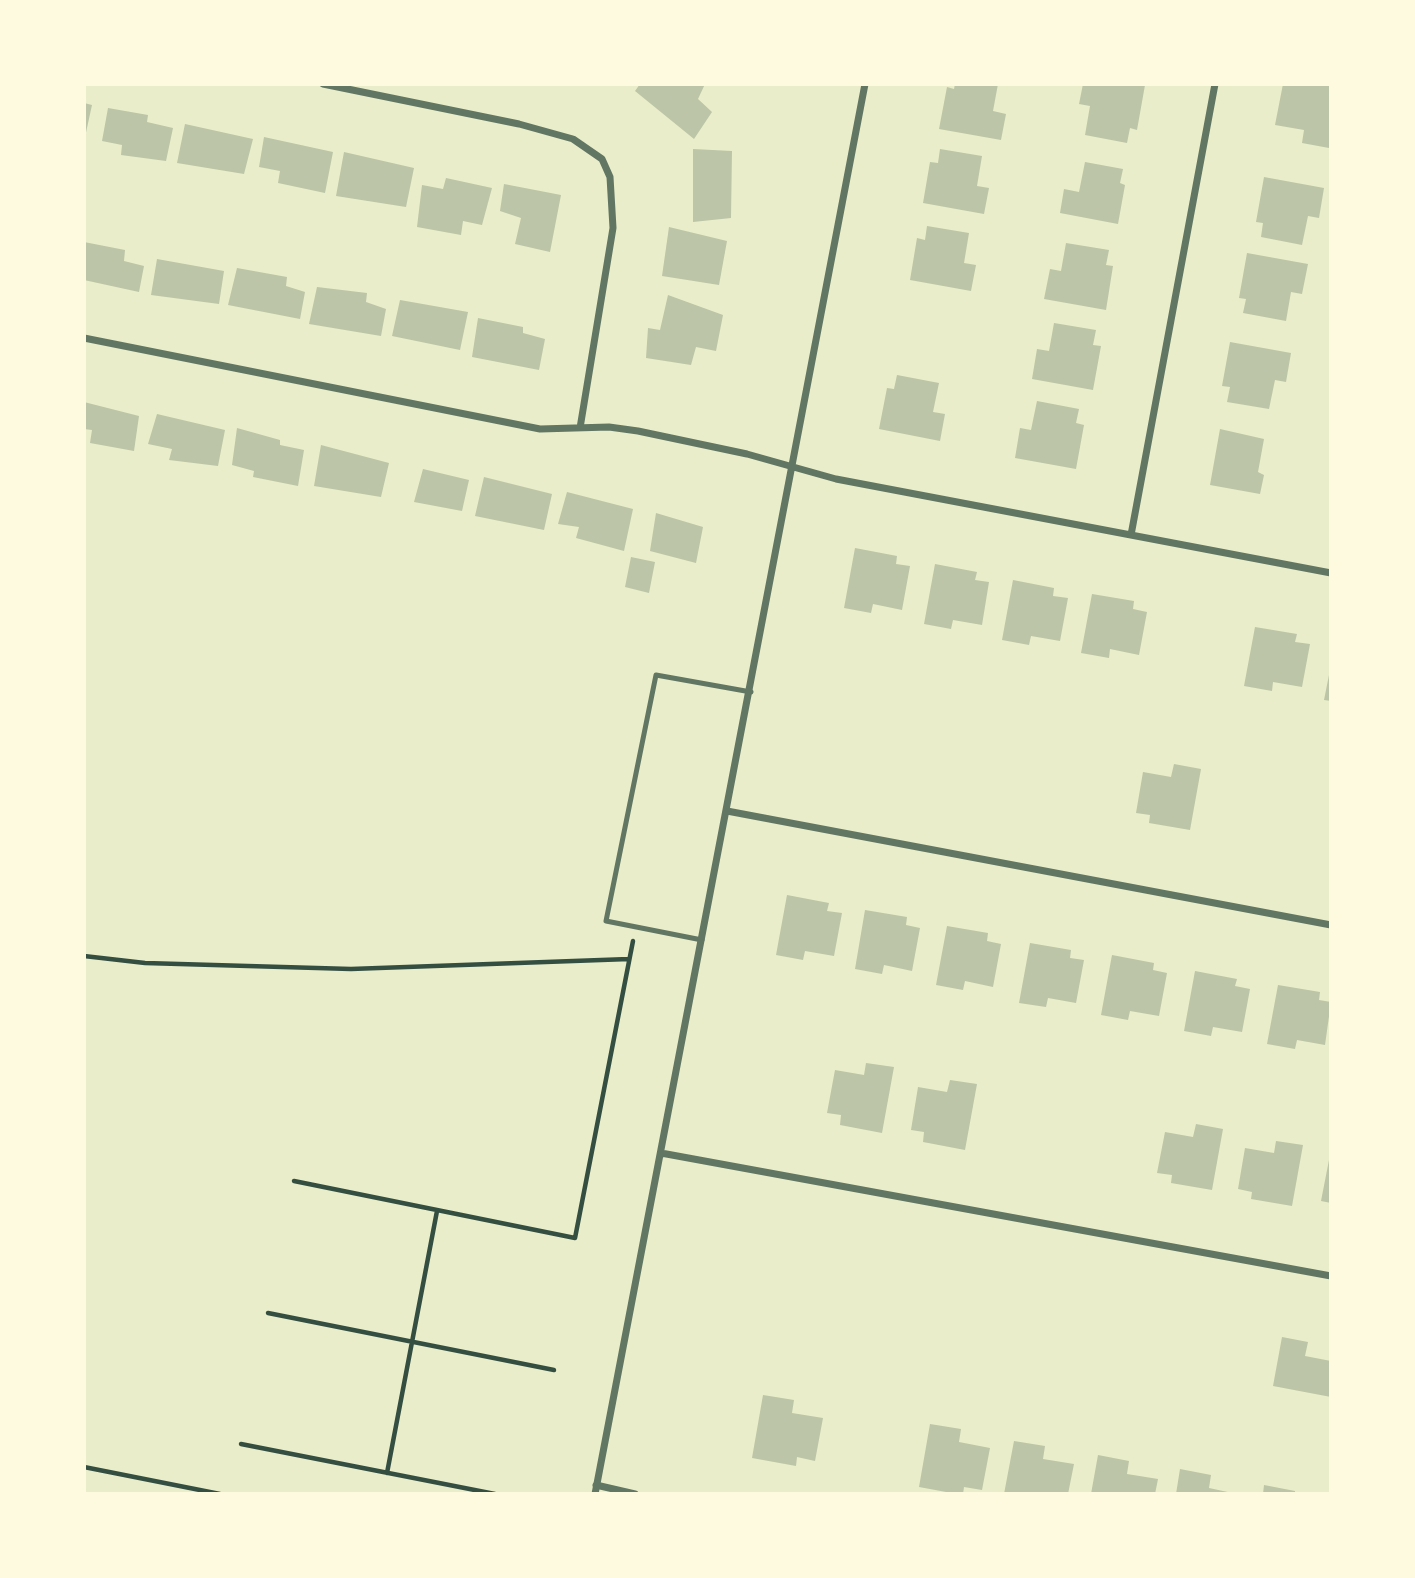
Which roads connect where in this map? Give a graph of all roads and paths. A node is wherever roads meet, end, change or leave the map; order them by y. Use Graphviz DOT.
graph roads {
  1 [pos="323,84"];
  2 [pos="865,84"];
  3 [pos="1215,84"];
  4 [pos="84,338"];
  5 [pos="580,428"];
  6 [pos="793,467"];
  7 [pos="1131,535"];
  8 [pos="1331,573"];
  9 [pos="751,692"];
  10 [pos="727,811"];
  11 [pos="1331,925"];
  12 [pos="635,927"];
  13 [pos="702,940"];
  14 [pos="84,956"];
  15 [pos="629,959"];
  16 [pos="661,1153"];
  17 [pos="293,1181"];
  18 [pos="437,1211"];
  19 [pos="1331,1276"];
  20 [pos="268,1313"];
  21 [pos="412,1341"];
  22 [pos="554,1370"];
  23 [pos="241,1444"];
  24 [pos="84,1467"];
  25 [pos="387,1473"];
  26 [pos="596,1490"];
  27 [pos="220,1494"];
  28 [pos="495,1494"];
  29 [pos="635,1494"];
  1 -- 5 [label="street"];
  2 -- 6 [label="street"];
  3 -- 7 [label="street"];
  4 -- 5 [label="street"];
  5 -- 6 [label="street"];
  6 -- 7 [label="street"];
  6 -- 9 [label="street"];
  7 -- 8 [label="street"];
  9 -- 10 [label="street"];
  9 -- 12 [label="lane"];
  10 -- 11 [label="street"];
  10 -- 13 [label="street"];
  12 -- 13 [label="lane"];
  12 -- 15 [label="path"];
  13 -- 16 [label="street"];
  14 -- 15 [label="path"];
  15 -- 18 [label="path"];
  16 -- 19 [label="street"];
  16 -- 26 [label="street"];
  17 -- 18 [label="path"];
  18 -- 21 [label="path"];
  20 -- 21 [label="path"];
  21 -- 22 [label="path"];
  21 -- 25 [label="path"];
  23 -- 25 [label="path"];
  24 -- 27 [label="path"];
  25 -- 28 [label="path"];
  26 -- 29 [label="street"];
}
